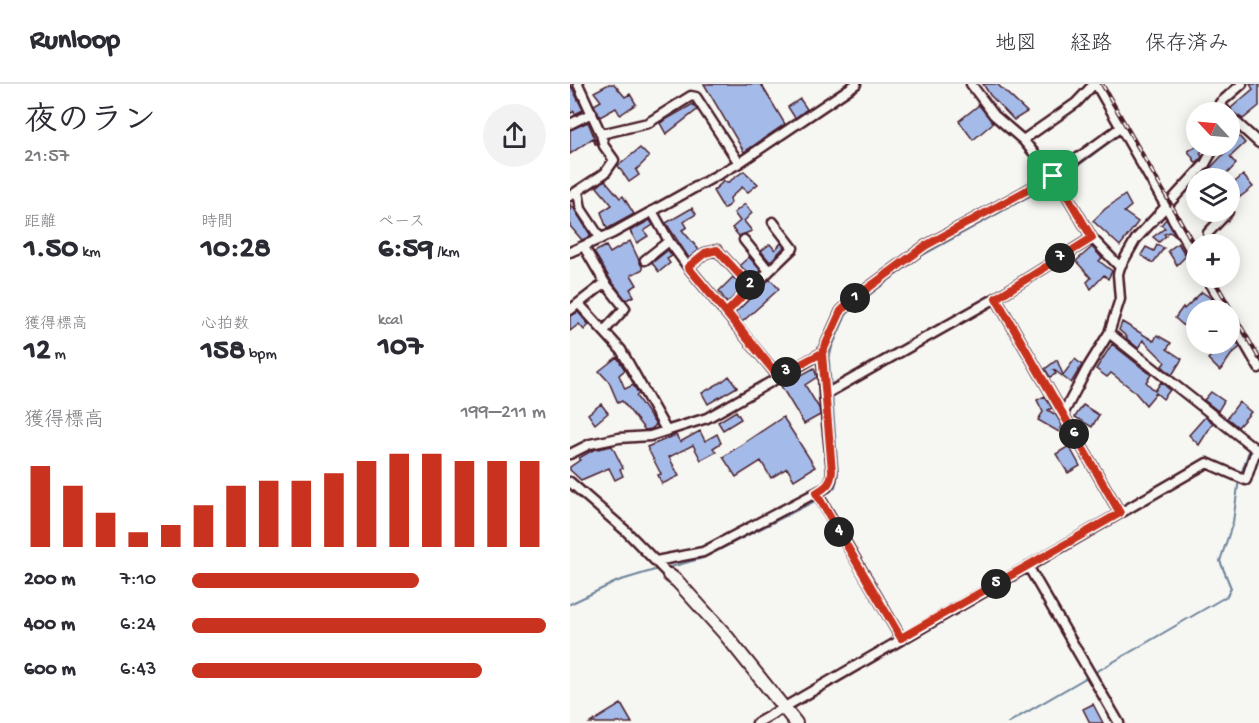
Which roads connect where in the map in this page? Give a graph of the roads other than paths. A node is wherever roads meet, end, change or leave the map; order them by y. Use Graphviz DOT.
graph roads {
  1 [pos="578,84"];
  2 [pos="856,84"];
  3 [pos="971,84"];
  4 [pos="1095,84"];
  5 [pos="1242,84"];
  6 [pos="1221,102"];
  7 [pos="592,113"];
  8 [pos="570,124"];
  9 [pos="1240,125"];
  10 [pos="1121,127"];
  11 [pos="601,134"];
  12 [pos="1023,140"];
  13 [pos="1259,143"];
  14 [pos="739,163"];
  15 [pos="1056,180"];
  16 [pos="1186,188"];
  17 [pos="574,194"];
  18 [pos="1166,206"];
  19 [pos="652,211"];
  20 [pos="773,222"];
  21 [pos="1218,222"];
  22 [pos="1208,233"];
  23 [pos="1092,238"];
  24 [pos="601,239"];
  25 [pos="744,240"];
  26 [pos="669,241"];
  27 [pos="1186,241"];
  28 [pos="584,247"];
  29 [pos="570,252"];
  30 [pos="645,260"];
  31 [pos="688,267"];
  32 [pos="1120,267"];
  33 [pos="769,271"];
  34 [pos="605,284"];
  35 [pos="751,287"];
  36 [pos="996,298"];
  37 [pos="579,304"];
  38 [pos="570,310"];
  39 [pos="727,312"];
  40 [pos="604,330"];
  41 [pos="1109,333"];
  42 [pos="1240,335"];
  43 [pos="822,353"];
  44 [pos="1259,368"];
  45 [pos="778,376"];
  46 [pos="829,392"];
  47 [pos="1063,414"];
  48 [pos="666,430"];
  49 [pos="1257,449"];
  50 [pos="570,454"];
  51 [pos="570,482"];
  52 [pos="819,497"];
  53 [pos="1120,513"];
  54 [pos="657,562"];
  55 [pos="1028,566"];
  56 [pos="667,574"];
  57 [pos="901,638"];
  58 [pos="784,707"];
  59 [pos="757,723"];
  60 [pos="796,723"];
  61 [pos="1119,723"];
  1 -- 7 [label="street"];
  2 -- 14 [label="street"];
  3 -- 12 [label="street"];
  4 -- 10 [label="street"];
  4 -- 12 [label="street"];
  5 -- 6 [label="street"];
  7 -- 8 [label="street"];
  7 -- 11 [label="street"];
  9 -- 13 [label="street"];
  10 -- 15 [label="street"];
  10 -- 18 [label="street"];
  11 -- 14 [label="street"];
  11 -- 17 [label="street"];
  12 -- 15 [label="street"];
  14 -- 19 [label="street"];
  15 -- 23 [label="street"];
  15 -- 43 [label="street"];
  16 -- 18 [label="street"];
  17 -- 24 [label="street"];
  18 -- 27 [label="street"];
  18 -- 32 [label="street"];
  19 -- 24 [label="street"];
  19 -- 26 [label="street"];
  20 -- 33 [label="street"];
  21 -- 22 [label="street"];
  23 -- 32 [label="street"];
  23 -- 36 [label="street"];
  24 -- 28 [label="street"];
  25 -- 33 [label="street"];
  26 -- 30 [label="street"];
  26 -- 31 [label="street"];
  28 -- 29 [label="street"];
  28 -- 34 [label="street"];
  31 -- 35 [label="street"];
  31 -- 39 [label="street"];
  32 -- 41 [label="street"];
  33 -- 35 [label="street"];
  34 -- 37 [label="street"];
  34 -- 40 [label="street"];
  35 -- 39 [label="street"];
  36 -- 46 [label="street"];
  36 -- 47 [label="street"];
  37 -- 38 [label="street"];
  37 -- 40 [label="street"];
  39 -- 45 [label="street"];
  40 -- 48 [label="street"];
  41 -- 47 [label="street"];
  41 -- 49 [label="street"];
  42 -- 44 [label="street"];
  43 -- 45 [label="street"];
  43 -- 46 [label="street"];
  45 -- 48 [label="street"];
  46 -- 52 [label="street"];
  47 -- 53 [label="street"];
  48 -- 50 [label="street"];
  49 -- 53 [label="street"];
  51 -- 54 [label="street"];
  52 -- 54 [label="street"];
  52 -- 57 [label="street"];
  53 -- 55 [label="street"];
  54 -- 56 [label="street"];
  55 -- 57 [label="street"];
  55 -- 61 [label="street"];
  56 -- 58 [label="street"];
  57 -- 58 [label="street"];
  58 -- 59 [label="street"];
  58 -- 60 [label="street"];
}
